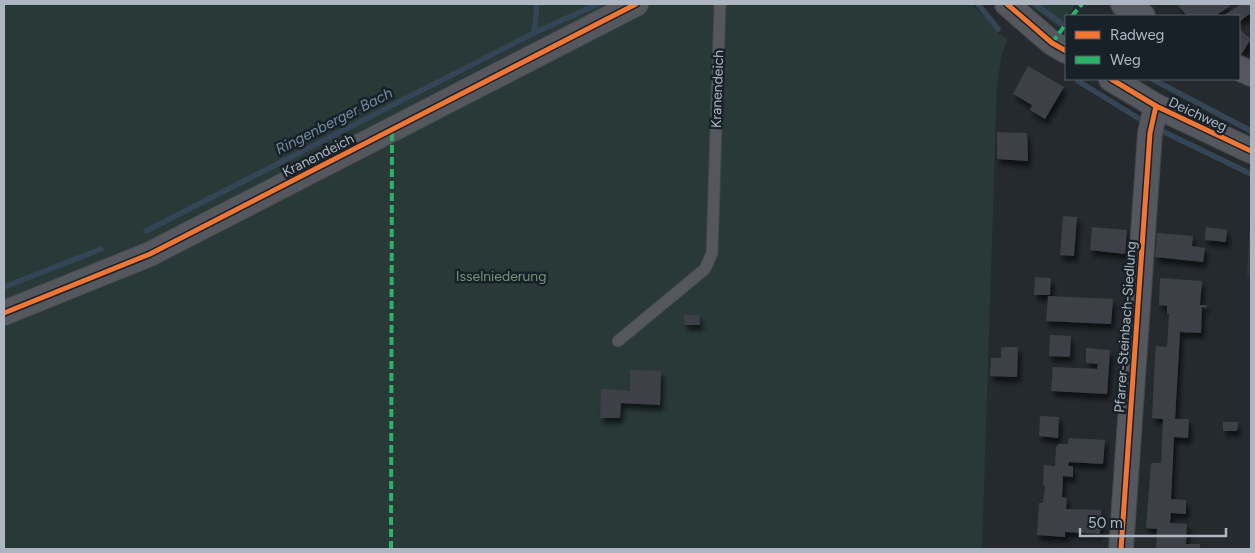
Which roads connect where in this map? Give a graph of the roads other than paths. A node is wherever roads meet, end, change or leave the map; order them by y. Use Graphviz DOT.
graph roads {
  1 [pos="636,4"];
  2 [pos="720,4"];
  3 [pos="1008,4"];
  4 [pos="1123,4"];
  5 [pos="1142,15"];
  6 [pos="1065,51"];
  7 [pos="1113,80"];
  8 [pos="1156,106"];
  9 [pos="1251,150"];
  10 [pos="4,313"];
  11 [pos="618,341"];
  12 [pos="1121,549"];
  1 -- 10 [label="street, Kranendeich"];
  2 -- 11 [label="lane, Kranendeich"];
  3 -- 6 [label="street"];
  4 -- 5 [label="street"];
  7 -- 8 [label="street, Deichweg"];
  8 -- 9 [label="street, Deichweg"];
  8 -- 12 [label="street, Pfarrer-Steinbach-Siedlung"];
}
